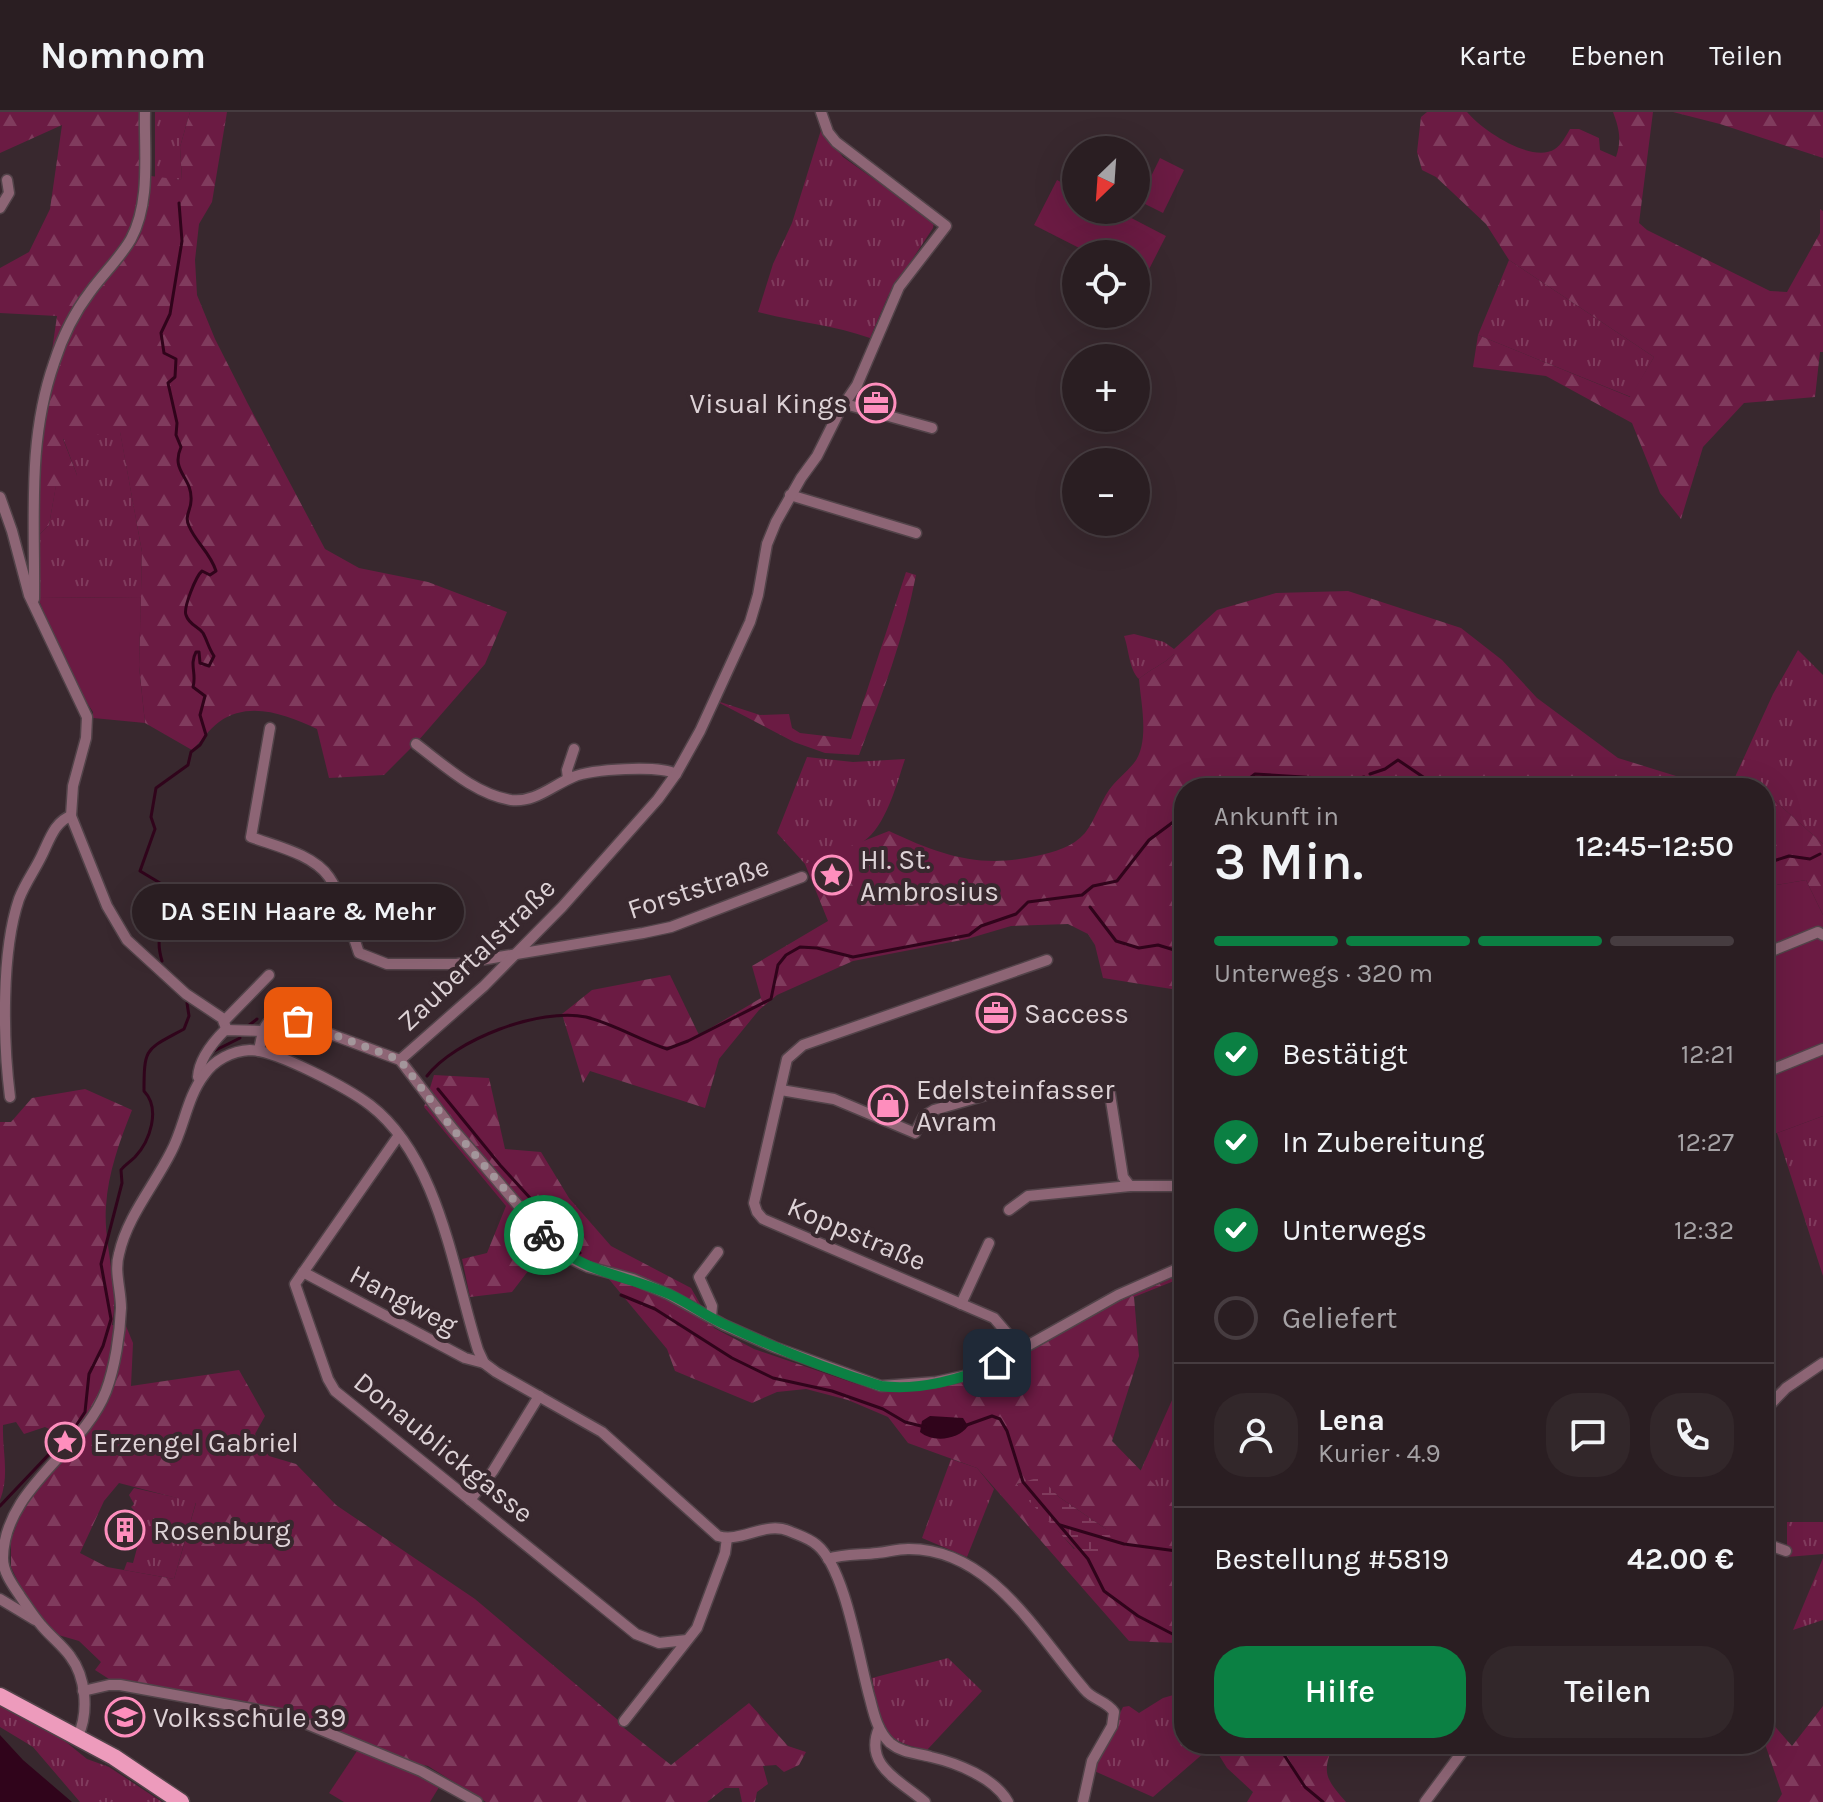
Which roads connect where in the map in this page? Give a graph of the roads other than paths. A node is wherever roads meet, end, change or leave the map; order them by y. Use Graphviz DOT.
graph roads {
  1 [pos="145,112"];
  2 [pos="821,112"];
  3 [pos="7,180"];
  4 [pos="0,208"];
  5 [pos="845,404"];
  6 [pos="932,428"];
  7 [pos="790,495"];
  8 [pos="0,497"];
  9 [pos="916,533"];
  10 [pos="34,601"];
  11 [pos="270,728"];
  12 [pos="416,744"];
  13 [pos="574,749"];
  14 [pos="676,774"];
  15 [pos="568,779"];
  16 [pos="71,816"];
  17 [pos="802,877"];
  18 [pos="1823,935"];
  19 [pos="1774,950"];
  20 [pos="514,956"];
  21 [pos="1047,960"];
  22 [pos="269,975"];
  23 [pos="225,1025"];
  24 [pos="263,1031"];
  25 [pos="1823,1049"];
  26 [pos="259,1051"];
  27 [pos="400,1060"];
  28 [pos="1774,1069"];
  29 [pos="200,1080"];
  30 [pos="1109,1088"];
  31 [pos="781,1090"];
  32 [pos="993,1093"];
  33 [pos="10,1097"];
  34 [pos="399,1135"];
  35 [pos="1130,1186"];
  36 [pos="1174,1187"];
  37 [pos="1009,1210"];
  38 [pos="989,1243"];
  39 [pos="718,1252"];
  40 [pos="1174,1270"];
  41 [pos="303,1272"];
  42 [pos="961,1304"];
  43 [pos="711,1317"];
  44 [pos="1010,1356"];
  45 [pos="484,1363"];
  46 [pos="1823,1363"];
  47 [pos="539,1396"];
  48 [pos="1774,1401"];
  49 [pos="470,1500"];
  50 [pos="727,1538"];
  51 [pos="1774,1547"];
  52 [pos="1786,1551"];
  53 [pos="828,1559"];
  54 [pos="0,1599"];
  55 [pos="37,1620"];
  56 [pos="687,1640"];
  57 [pos="83,1691"];
  58 [pos="0,1696"];
  59 [pos="624,1721"];
  60 [pos="879,1728"];
  61 [pos="78,1736"];
  62 [pos="1461,1754"];
  63 [pos="181,1802"];
  64 [pos="477,1802"];
  65 [pos="925,1802"];
  66 [pos="1008,1802"];
  67 [pos="1083,1802"];
  68 [pos="1425,1802"];
  1 -- 10 [label="street"];
  2 -- 5 [label="street, Zaubertalstraße"];
  3 -- 4 [label="street"];
  5 -- 6 [label="street"];
  5 -- 7 [label="street, Zaubertalstraße"];
  7 -- 9 [label="street"];
  7 -- 14 [label="street, Zaubertalstraße"];
  8 -- 10 [label="street"];
  10 -- 16 [label="street"];
  11 -- 20 [label="street, Forststraße"];
  12 -- 15 [label="street"];
  13 -- 15 [label="street"];
  14 -- 15 [label="street"];
  14 -- 20 [label="street, Zaubertalstraße"];
  16 -- 23 [label="street"];
  16 -- 33 [label="street"];
  17 -- 20 [label="street, Forststraße"];
  18 -- 19 [label="street"];
  20 -- 27 [label="street, Zaubertalstraße"];
  21 -- 31 [label="street, Koppstraße"];
  22 -- 23 [label="street"];
  23 -- 24 [label="street"];
  23 -- 29 [label="street"];
  24 -- 26 [label="street"];
  24 -- 27 [label="street, Zaubertalstraße"];
  25 -- 28 [label="street"];
  26 -- 29 [label="street"];
  26 -- 34 [label="street"];
  27 -- 43 [label="street"];
  29 -- 55 [label="street"];
  30 -- 35 [label="street"];
  31 -- 32 [label="street"];
  31 -- 42 [label="street, Koppstraße"];
  34 -- 41 [label="street"];
  34 -- 45 [label="street"];
  35 -- 36 [label="street"];
  35 -- 37 [label="street"];
  38 -- 42 [label="street"];
  39 -- 43 [label="street"];
  40 -- 44 [label="street"];
  41 -- 45 [label="street, Hangweg"];
  41 -- 49 [label="street, Donaublickgasse"];
  42 -- 44 [label="street, Koppstraße"];
  43 -- 44 [label="street"];
  45 -- 47 [label="street, Hangweg"];
  46 -- 48 [label="street"];
  47 -- 49 [label="street"];
  47 -- 50 [label="street, Hangweg"];
  49 -- 56 [label="street, Donaublickgasse"];
  50 -- 53 [label="street"];
  50 -- 56 [label="street"];
  51 -- 52 [label="street"];
  53 -- 60 [label="street"];
  53 -- 67 [label="street"];
  54 -- 55 [label="street"];
  55 -- 57 [label="street"];
  56 -- 59 [label="street"];
  57 -- 61 [label="street"];
  57 -- 64 [label="street"];
  58 -- 61 [label="main road"];
  60 -- 65 [label="street"];
  60 -- 66 [label="street"];
  61 -- 63 [label="main road"];
  62 -- 68 [label="street"];
}
